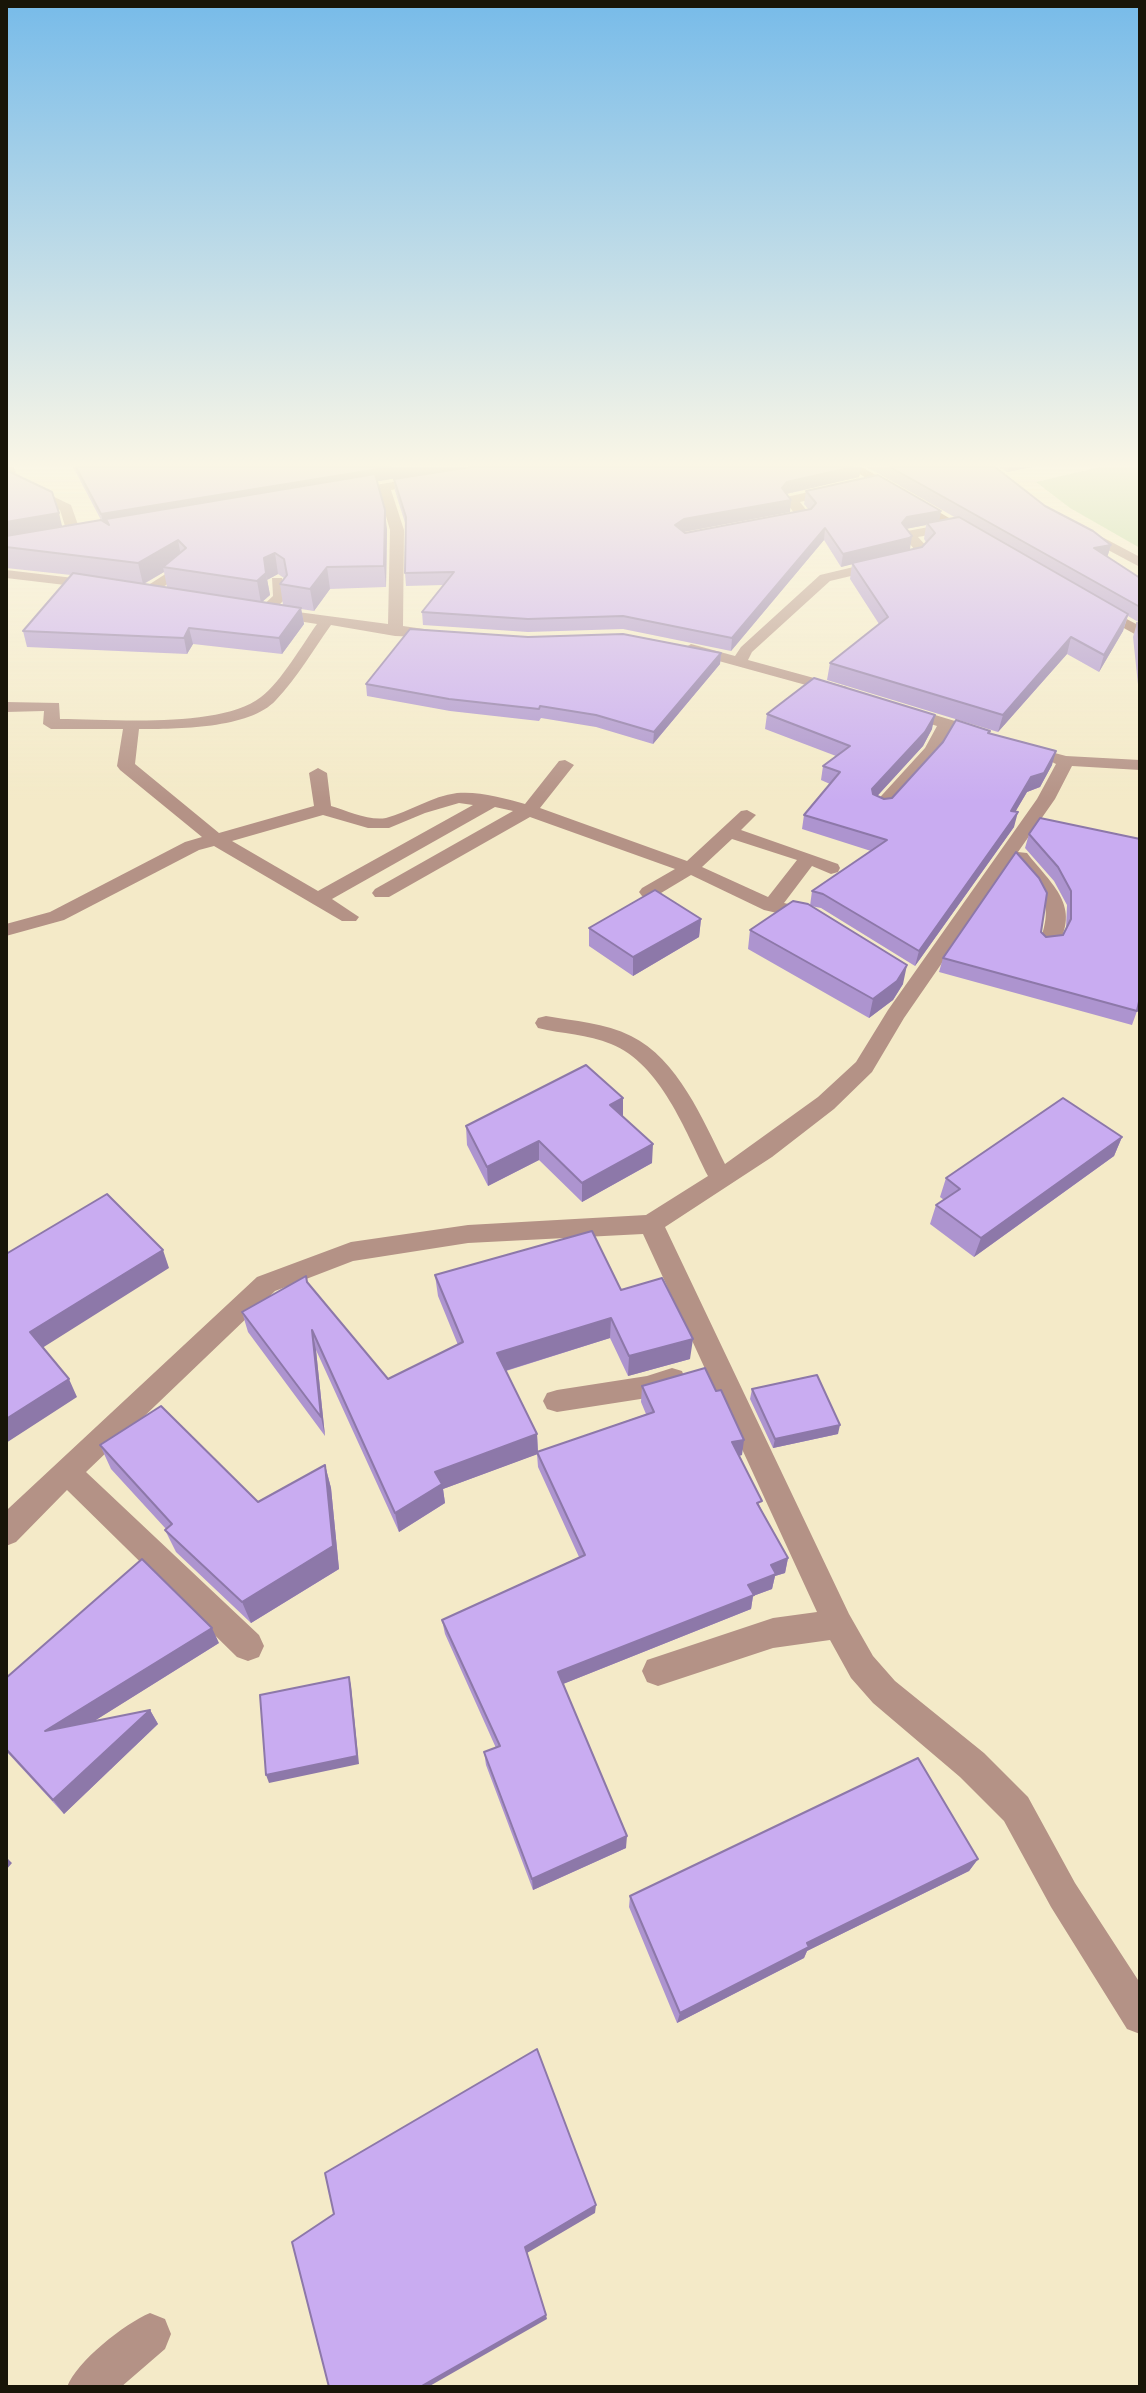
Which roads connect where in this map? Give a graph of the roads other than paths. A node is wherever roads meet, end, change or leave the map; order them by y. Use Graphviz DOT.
graph roads {
  1 [pos="112,579"];
  2 [pos="157,579"];
  3 [pos="396,579"];
  4 [pos="824,579"];
  5 [pos="277,581"];
  6 [pos="130,591"];
  7 [pos="174,598"];
  8 [pos="1087,602"];
  9 [pos="327,621"];
  10 [pos="395,631"];
  11 [pos="1140,632"];
  12 [pos="453,637"];
  13 [pos="668,644"];
  14 [pos="740,661"];
  15 [pos="857,695"];
  16 [pos="887,705"];
  17 [pos="6,707"];
  18 [pos="133,724"];
  19 [pos="946,724"];
  20 [pos="991,738"];
  21 [pos="1036,752"];
  22 [pos="1066,761"];
  23 [pos="565,765"];
  24 [pos="1140,765"];
  25 [pos="318,773"];
  26 [pos="493,801"];
  27 [pos="881,806"];
  28 [pos="323,809"];
  29 [pos="529,810"];
  30 [pos="747,815"];
  31 [pos="731,833"];
  32 [pos="214,838"];
  33 [pos="1011,847"];
  34 [pos="809,858"];
  35 [pos="690,868"];
  36 [pos="831,868"];
  37 [pos="649,892"];
  38 [pos="382,893"];
  39 [pos="318,899"];
  40 [pos="771,906"];
  41 [pos="349,917"];
  42 [pos="826,923"];
  43 [pos="6,930"];
  44 [pos="1049,944"];
  45 [pos="546,1023"];
  46 [pos="721,1179"];
  47 [pos="651,1224"];
  48 [pos="718,1365"];
  49 [pos="557,1401"];
  50 [pos="68,1473"];
  51 [pos="6,1533"];
  52 [pos="838,1624"];
  53 [pos="248,1646"];
  54 [pos="658,1671"];
  55 [pos="1140,2016"];
  56 [pos="150,2334"];
  57 [pos="88,2387"];
  1 -- 6 [label="street"];
  2 -- 6 [label="street"];
  3 -- 10 [label="street"];
  4 -- 14 [label="street"];
  5 -- 9 [label="street"];
  6 -- 7 [label="street"];
  8 -- 11 [label="main road"];
  9 -- 10 [label="street"];
  9 -- 18 [label="street"];
  10 -- 12 [label="street"];
  13 -- 14 [label="street"];
  14 -- 15 [label="street"];
  16 -- 19 [label="street"];
  17 -- 18 [label="street"];
  18 -- 32 [label="street"];
  19 -- 20 [label="street"];
  19 -- 27 [label="street"];
  21 -- 22 [label="street"];
  22 -- 24 [label="street"];
  22 -- 33 [label="street"];
  23 -- 29 [label="street"];
  25 -- 28 [label="street"];
  26 -- 28 [label="street"];
  26 -- 29 [label="street"];
  26 -- 39 [label="street"];
  28 -- 32 [label="street"];
  29 -- 35 [label="street"];
  29 -- 38 [label="street"];
  30 -- 31 [label="street"];
  31 -- 34 [label="street"];
  31 -- 35 [label="street"];
  32 -- 39 [label="street"];
  32 -- 43 [label="street"];
  33 -- 44 [label="street"];
  33 -- 46 [label="street"];
  34 -- 36 [label="street"];
  34 -- 40 [label="street"];
  35 -- 37 [label="street"];
  35 -- 40 [label="street"];
  39 -- 41 [label="street"];
  40 -- 42 [label="street"];
  45 -- 46 [label="street"];
  46 -- 47 [label="street"];
  47 -- 48 [label="street"];
  47 -- 50 [label="street"];
  48 -- 49 [label="street"];
  48 -- 52 [label="street"];
  50 -- 51 [label="street"];
  50 -- 53 [label="street"];
  52 -- 54 [label="street"];
  52 -- 55 [label="street"];
  56 -- 57 [label="street"];
}
